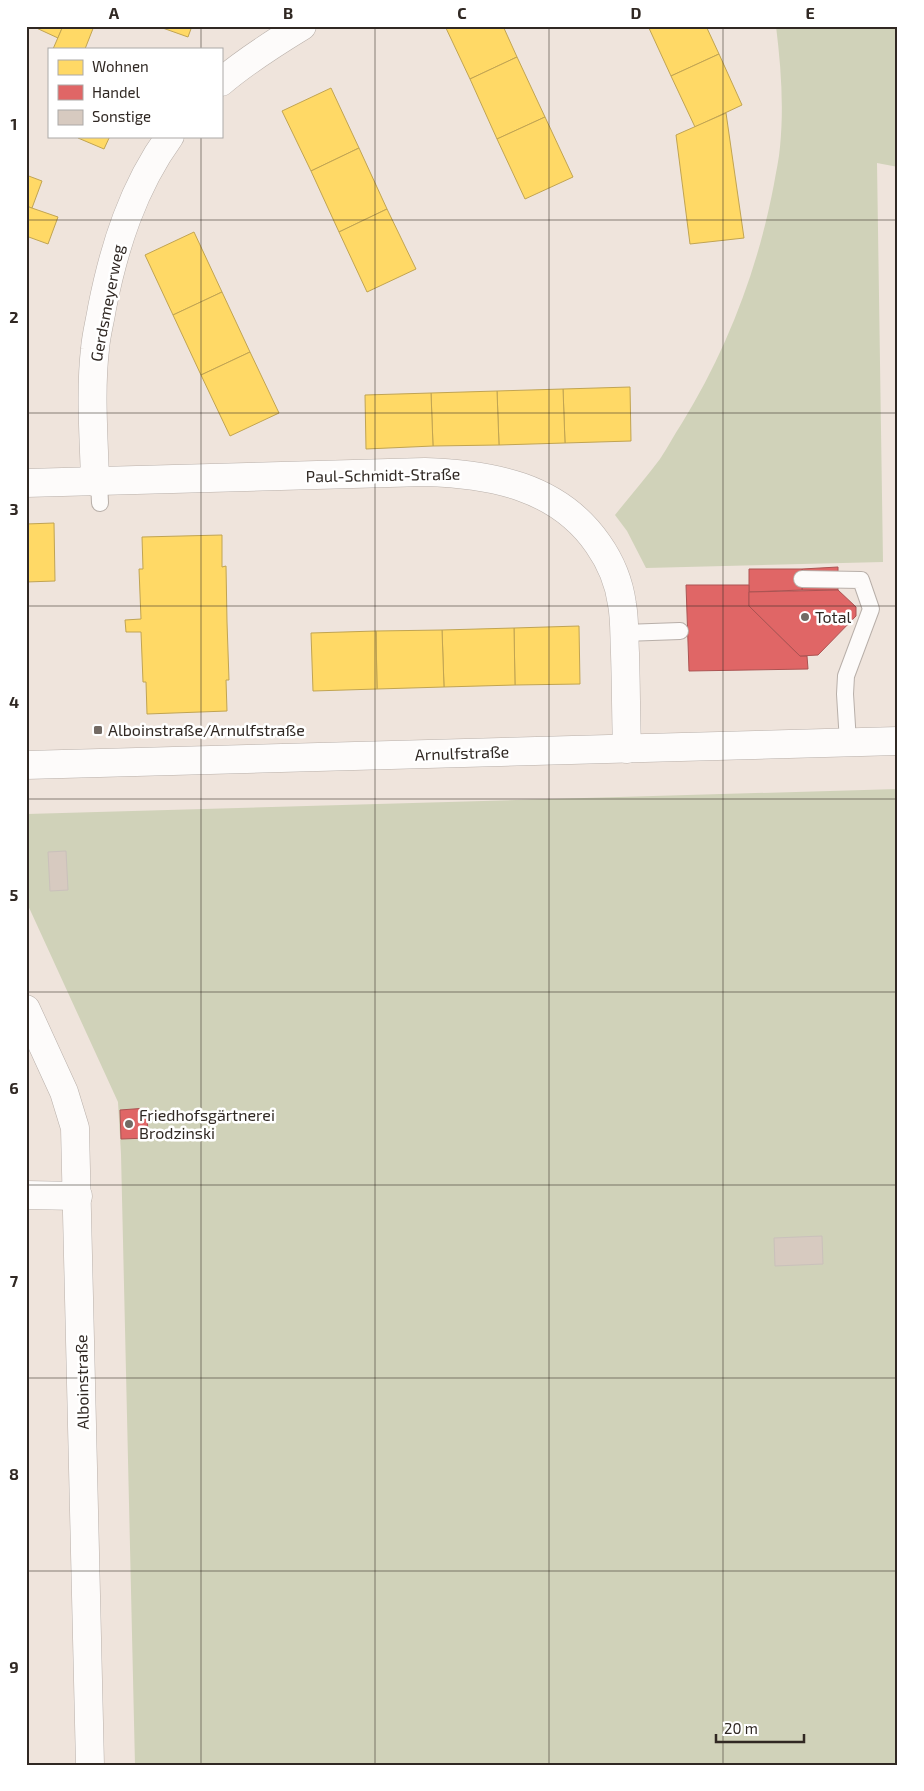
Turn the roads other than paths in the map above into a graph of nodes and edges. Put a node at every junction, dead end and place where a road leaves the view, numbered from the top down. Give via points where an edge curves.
1 (302, 26) edge
2 (222, 81) edge
3 (169, 138) edge
4 (26, 483) edge
5 (98, 489) junction
6 (802, 579) dead end
7 (680, 631) dead end
8 (624, 633) junction
9 (898, 741) edge
10 (848, 742) junction
11 (627, 749) junction
12 (26, 766) edge
13 (26, 1010) edge
14 (26, 1195) edge
15 (78, 1196) junction
16 (90, 1765) edge

1 - 2 street via 271,44
3 - 5 street, Gerdsmeyerweg via 139,188 110,271 95,348 93,395
4 - 5 street, Paul-Schmidt-Straße
5 - 8 street, Paul-Schmidt-Straße via 425,472 462,473 517,485 564,508 593,537 612,569 622,603
6 - 10 lane via 861,580 870,609 846,676
7 - 8 lane
8 - 11 street, Paul-Schmidt-Straße
9 - 10 street, Arnulfstraße
10 - 11 street, Arnulfstraße
11 - 12 street, Arnulfstraße
13 - 15 street, Alboinstraße via 64,1092 75,1128
14 - 15 street
15 - 16 street, Alboinstraße

